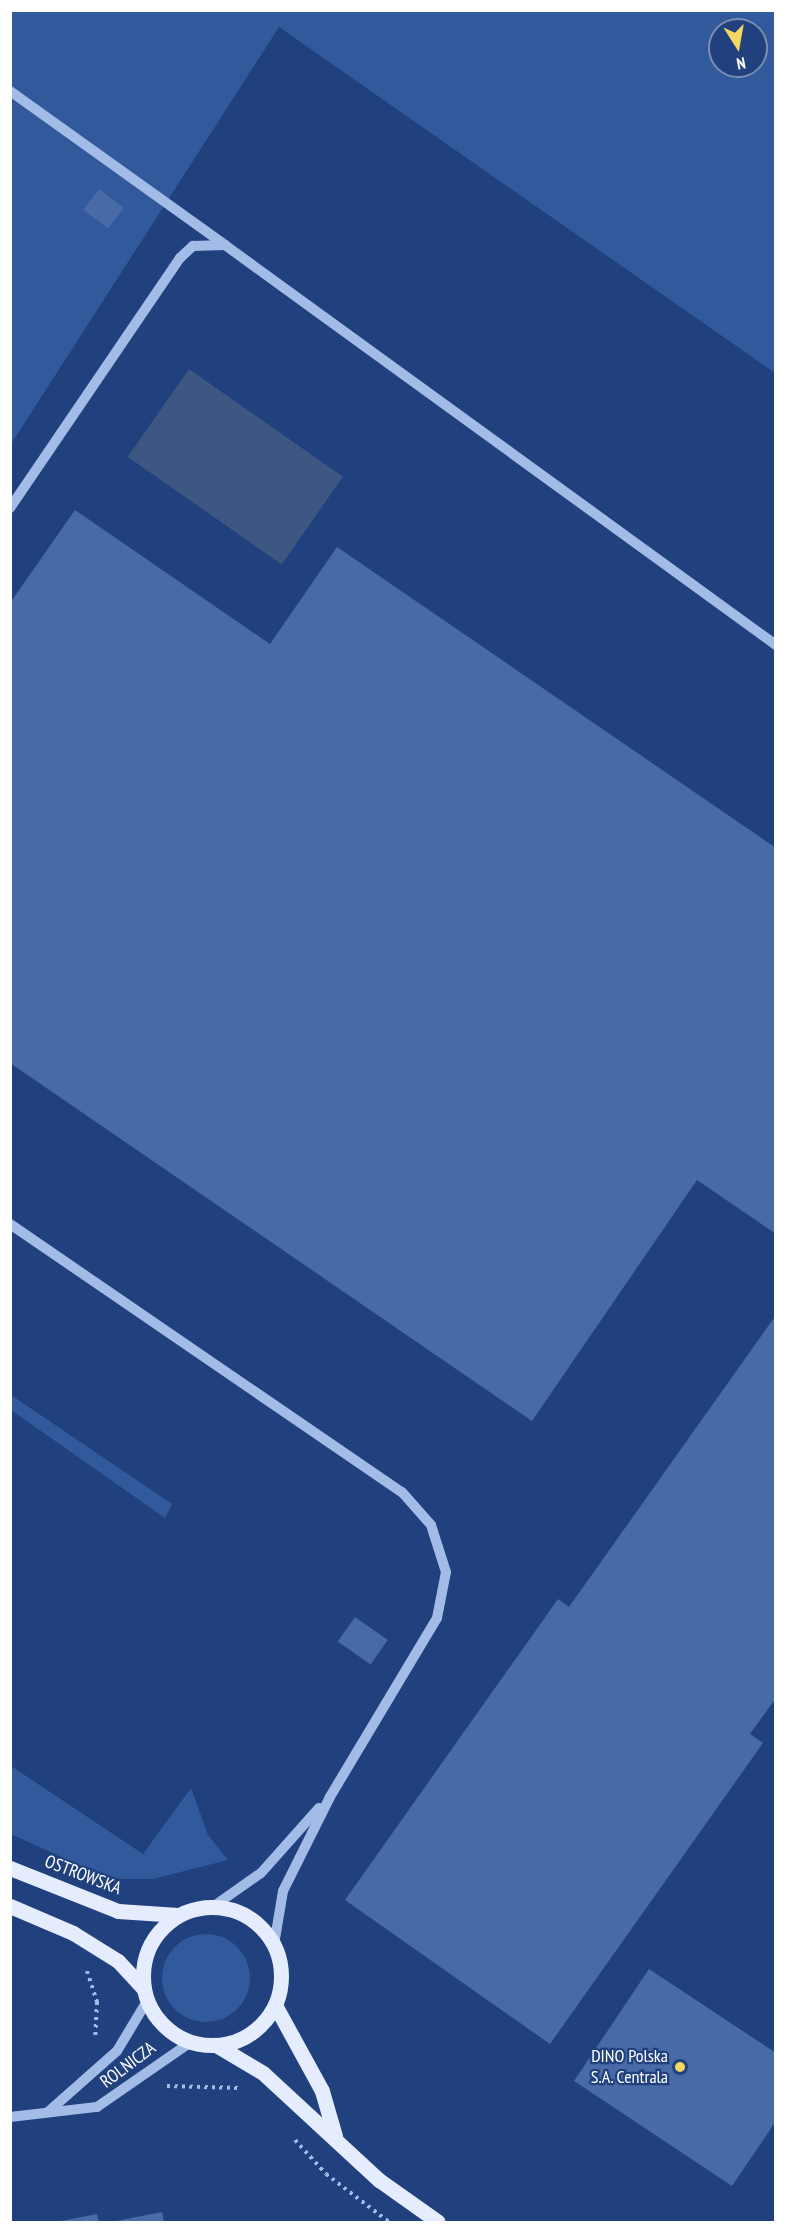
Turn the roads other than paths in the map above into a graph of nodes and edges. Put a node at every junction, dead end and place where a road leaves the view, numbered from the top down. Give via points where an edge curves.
1 (10, 91) edge
2 (225, 245) junction
3 (10, 508) edge
4 (776, 645) edge
5 (10, 1224) edge
6 (330, 1797) junction
7 (10, 1868) edge
8 (10, 1906) edge
9 (214, 1906) junction
10 (178, 1915) junction
11 (274, 1944) junction
12 (145, 1995) junction
13 (275, 2005) junction
14 (191, 2042) junction
15 (216, 2045) junction
16 (48, 2112) junction
17 (10, 2118) edge
18 (335, 2136) junction
19 (438, 2223) edge

1 - 2 street
2 - 3 street via 193,246 180,258
2 - 4 street
5 - 6 street via 402,1492 431,1525 446,1572 437,1618
6 - 9 street via 261,1872
6 - 11 street via 283,1891
7 - 10 main road, OSTROWSKA via 118,1911
8 - 12 main road via 73,1933 118,1961
9 - 10 main road
9 - 11 main road via 249,1917
10 - 12 main road via 152,1941 143,1964
11 - 13 main road via 281,1968
12 - 14 main road via 169,2030
12 - 16 street, ROLNICZA via 111,2056
13 - 15 main road via 251,2033
13 - 18 main road via 322,2091
14 - 15 main road
14 - 16 street, ROLNICZA via 97,2107
15 - 18 main road via 263,2073 290,2103
16 - 17 street, ROLNICZA
18 - 19 main road via 380,2180

